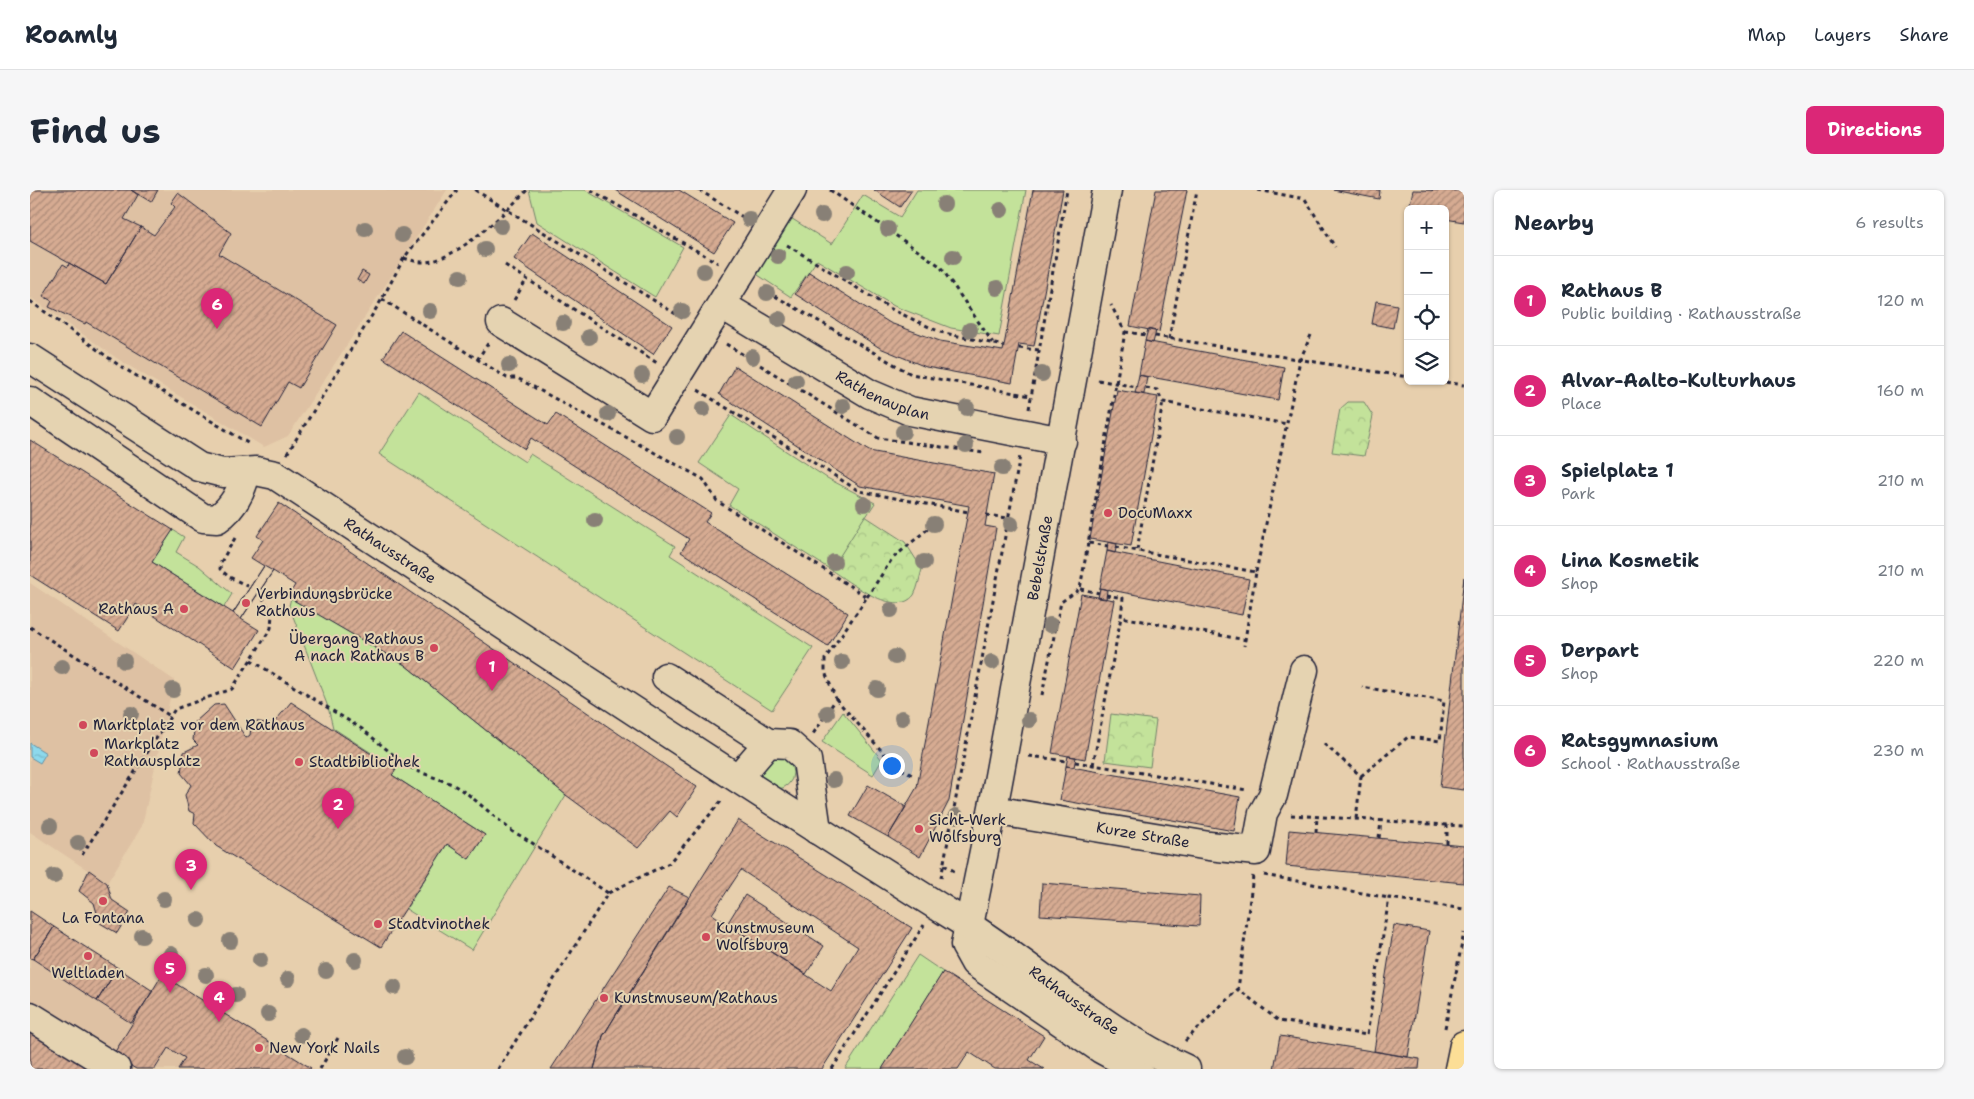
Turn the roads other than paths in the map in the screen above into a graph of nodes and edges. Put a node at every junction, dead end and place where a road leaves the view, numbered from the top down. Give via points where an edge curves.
1 (792, 190) edge
2 (1107, 190) edge
3 (722, 305) junction
4 (501, 322) dead end
5 (30, 358) edge
6 (30, 401) edge
7 (30, 415) edge
8 (1062, 441) junction
9 (251, 460) junction
10 (118, 475) dead end
11 (1304, 670) dead end
12 (666, 677) dead end
13 (768, 743) junction
14 (738, 778) junction
15 (993, 810) junction
16 (817, 830) junction
17 (968, 925) junction
18 (30, 1016) edge
19 (1454, 1037) edge
20 (1100, 1049) edge
21 (1176, 1064) edge
22 (116, 1069) edge
23 (1138, 1069) edge
24 (1459, 1069) edge

1 - 3 street
2 - 8 street, Bebelstraße
3 - 4 street via 652,416
3 - 8 street, Rathenauplan via 870,394 910,411
5 - 9 street, Rathausstraße via 199,467 223,473
6 - 9 street via 203,518 217,519 227,512 243,487
7 - 10 street
8 - 15 street, Bebelstraße
9 - 14 street, Rathausstraße via 256,471 275,475
11 - 15 street, Kurze Straße via 1255,862 1209,846
12 - 13 street
13 - 14 street
13 - 16 street via 789,744 808,760
14 - 16 street, Rathausstraße
15 - 17 street, Bebelstraße
16 - 17 street, Rathausstraße
17 - 20 street, Rathausstraße via 965,945 975,963
18 - 22 street
19 - 24 main road
20 - 21 street, Rathausstraße
20 - 23 street, Rathausstraße

